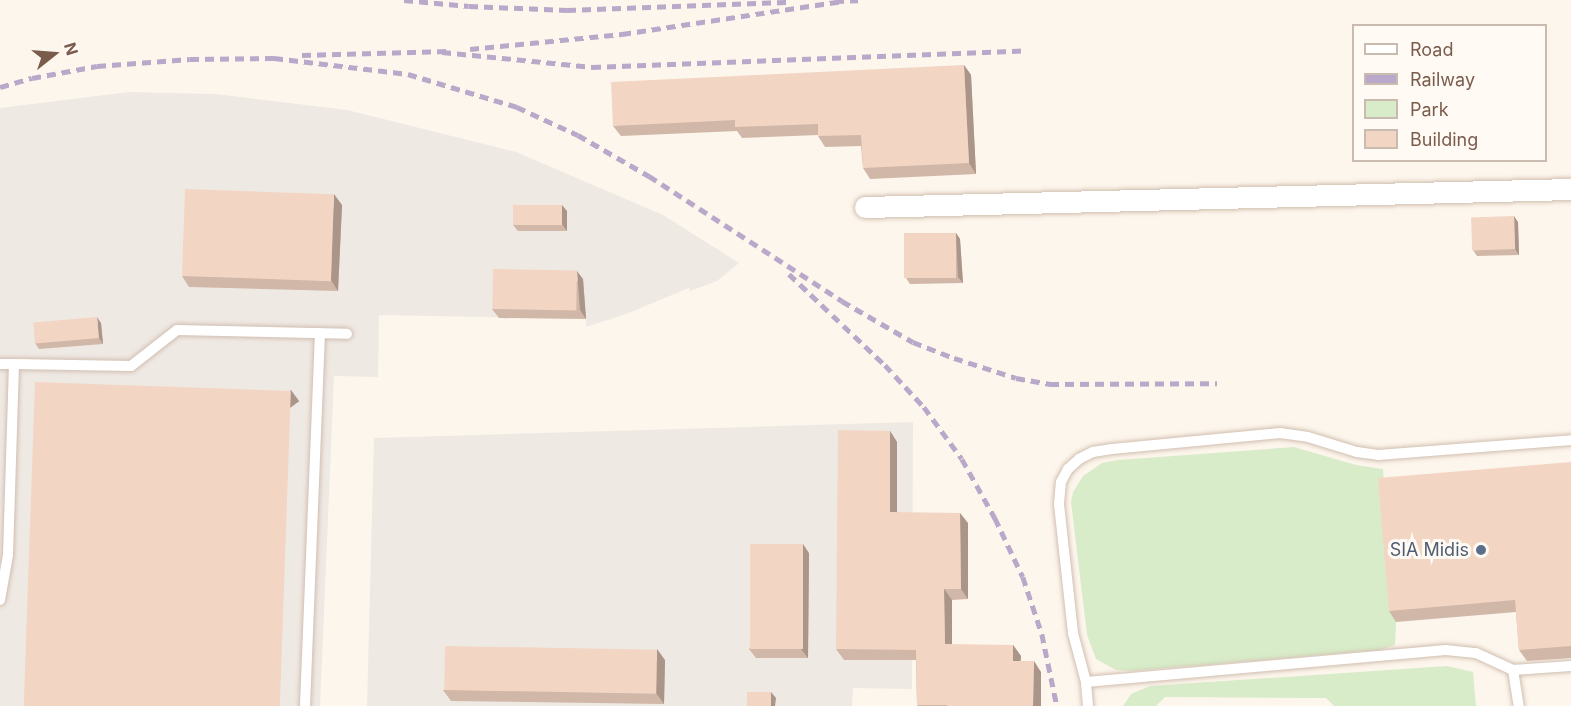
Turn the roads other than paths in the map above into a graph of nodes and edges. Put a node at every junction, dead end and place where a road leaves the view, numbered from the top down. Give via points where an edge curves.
1 (1571, 189) edge
2 (865, 207) dead end
3 (320, 333) junction
4 (347, 334) dead end
5 (0, 364) edge
6 (14, 364) junction
7 (1571, 440) edge
8 (0, 600) edge
9 (1571, 666) edge
10 (1513, 670) junction
11 (1086, 682) junction
12 (305, 706) edge
13 (1088, 706) edge
14 (1519, 706) edge

1 - 2 street
3 - 4 lane
3 - 6 lane via 177,330 131,366
3 - 12 lane
5 - 6 lane
6 - 8 lane via 8,555
7 - 11 lane via 1378,455 1280,433 1112,449 1086,455 1068,469 1061,482 1059,504 1073,633
9 - 10 lane
10 - 11 lane via 1476,653 1446,650
10 - 14 lane
11 - 13 lane

